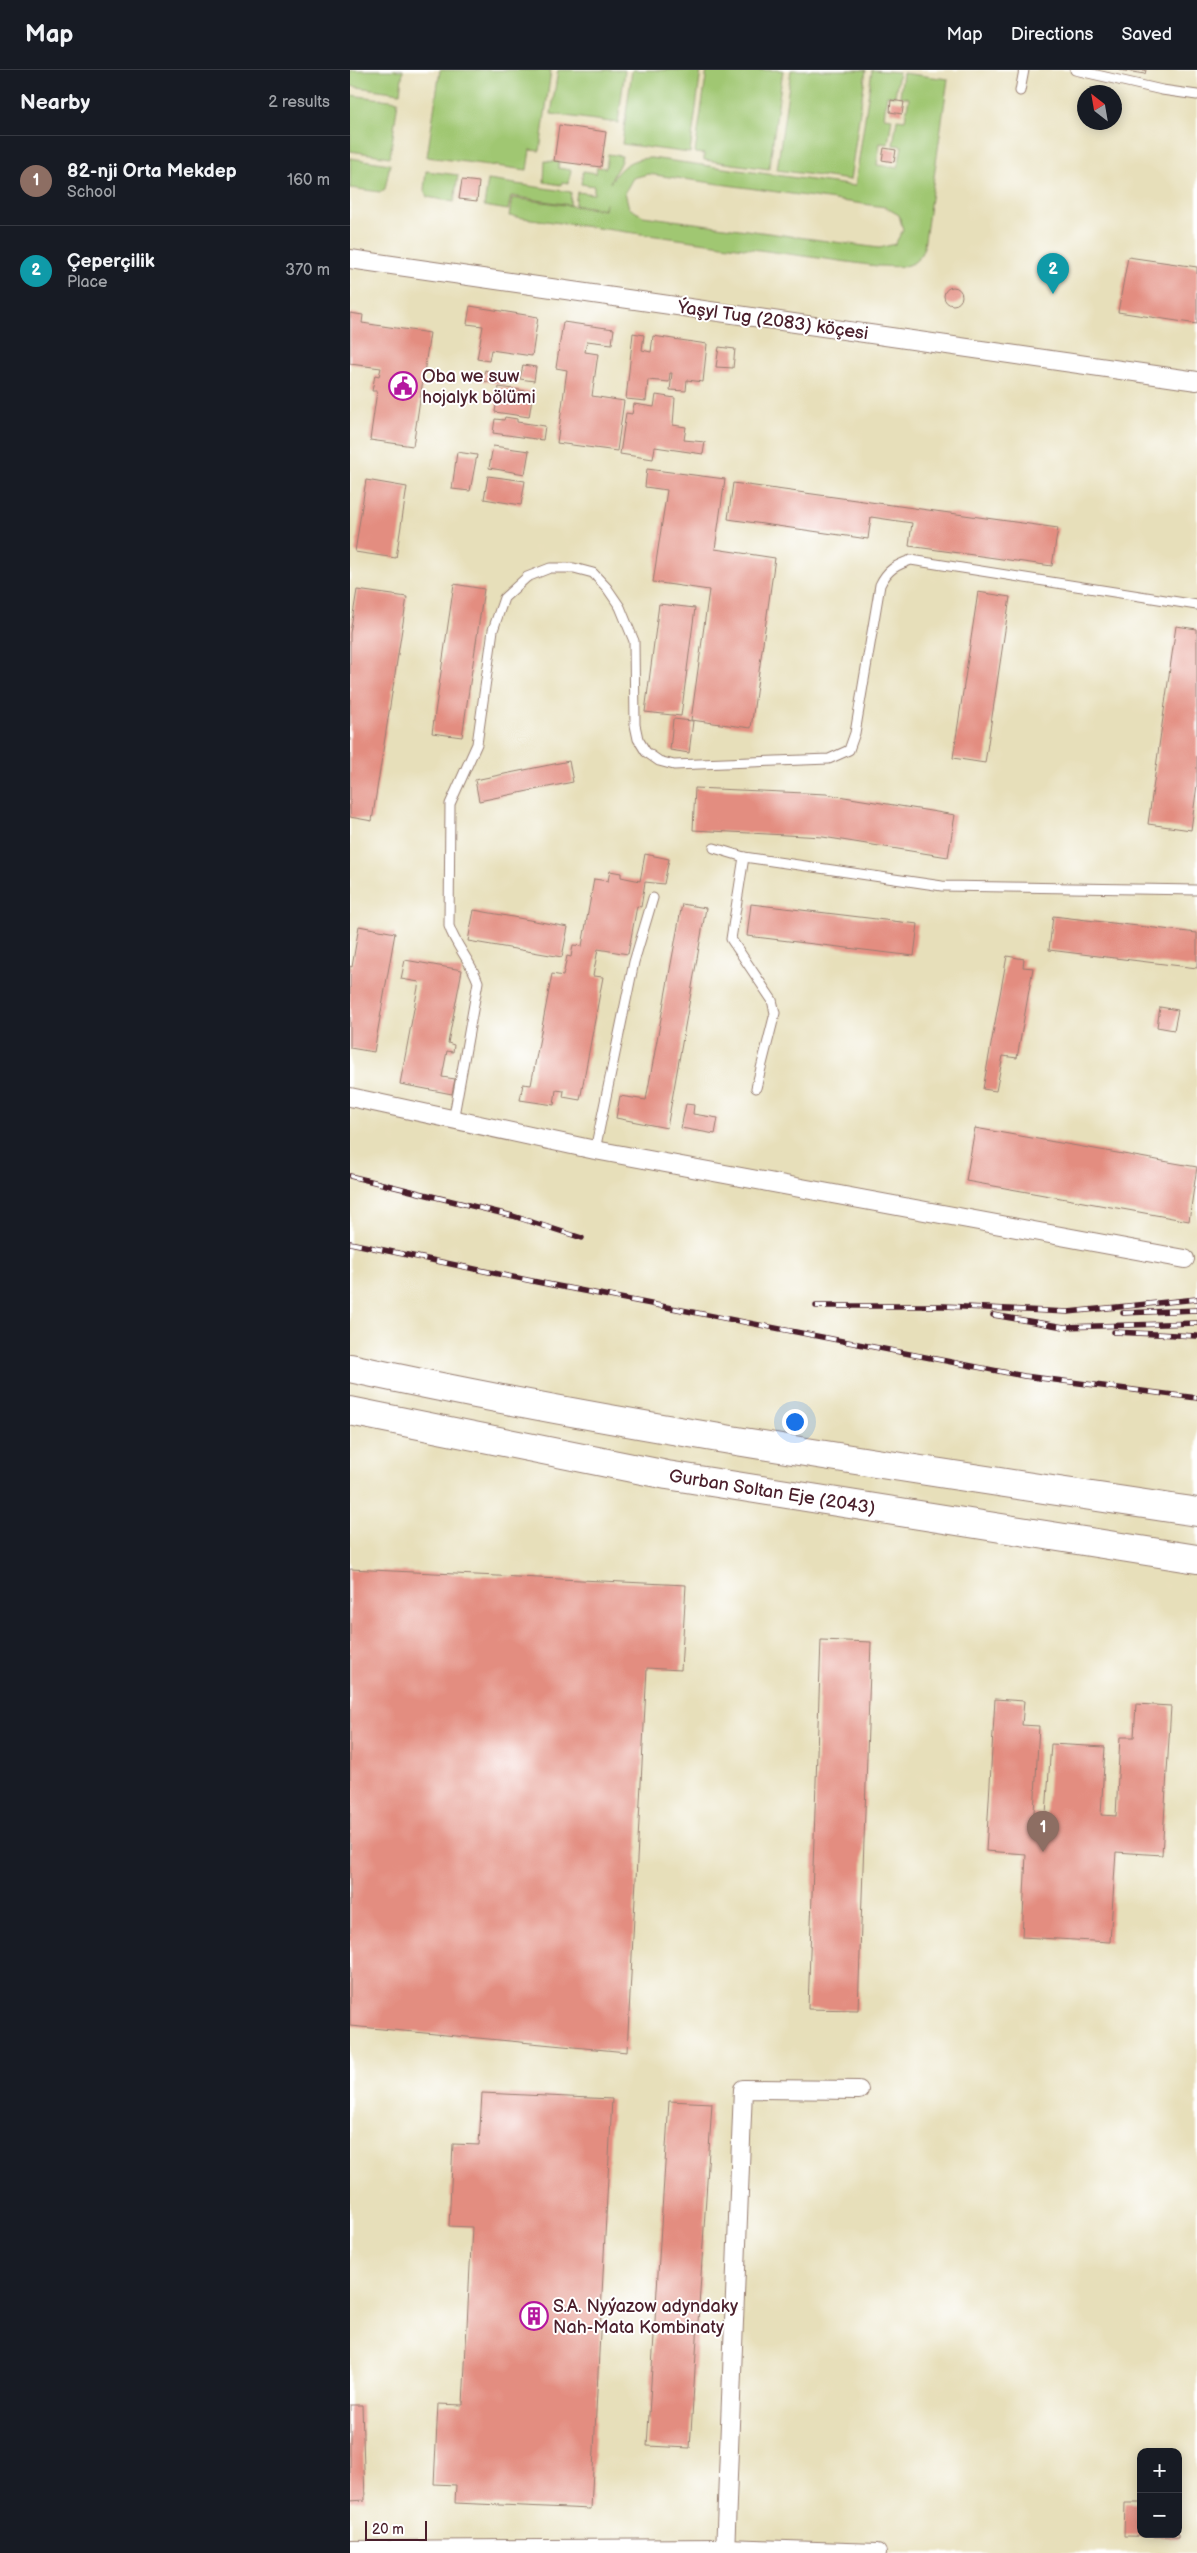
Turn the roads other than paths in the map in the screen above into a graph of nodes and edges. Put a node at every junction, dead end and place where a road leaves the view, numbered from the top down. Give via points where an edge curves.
1 (1024, 70) edge
2 (1075, 70) edge
3 (1020, 91) dead end
4 (1197, 95) edge
5 (350, 259) edge
6 (1197, 381) edge
7 (1197, 605) edge
8 (714, 848) dead end
9 (744, 857) junction
10 (1197, 890) edge
11 (653, 898) dead end
12 (756, 1088) dead end
13 (350, 1097) edge
14 (453, 1121) junction
15 (595, 1150) junction
16 (1185, 1259) dead end
17 (350, 1368) edge
18 (350, 1411) edge
19 (1197, 1512) edge
20 (1197, 1559) edge
21 (859, 2090) dead end
22 (350, 2550) edge
23 (725, 2551) edge
24 (433, 2552) edge
25 (877, 2553) edge

1 - 3 lane
2 - 4 lane
5 - 6 street, Ýaşyl Tug (2083) köçesi
7 - 14 lane via 911,560 896,564 880,585 855,733 849,750 829,759 674,765 658,761 646,752 638,739 634,641 620,607 607,588 593,573 574,568 550,568 527,577 504,598 493,630 477,744 450,804 449,926 454,943 473,965 478,982
8 - 9 lane
9 - 10 lane via 942,886
9 - 12 lane via 731,938 772,1000 775,1013
11 - 15 lane via 634,962
13 - 14 street
14 - 15 street
15 - 16 street
17 - 19 highway via 484,1397 721,1440
18 - 20 highway, Gurban Soltan Eje (2043) via 667,1475
21 - 23 street via 744,2089
22 - 24 street
23 - 24 street
23 - 25 street

